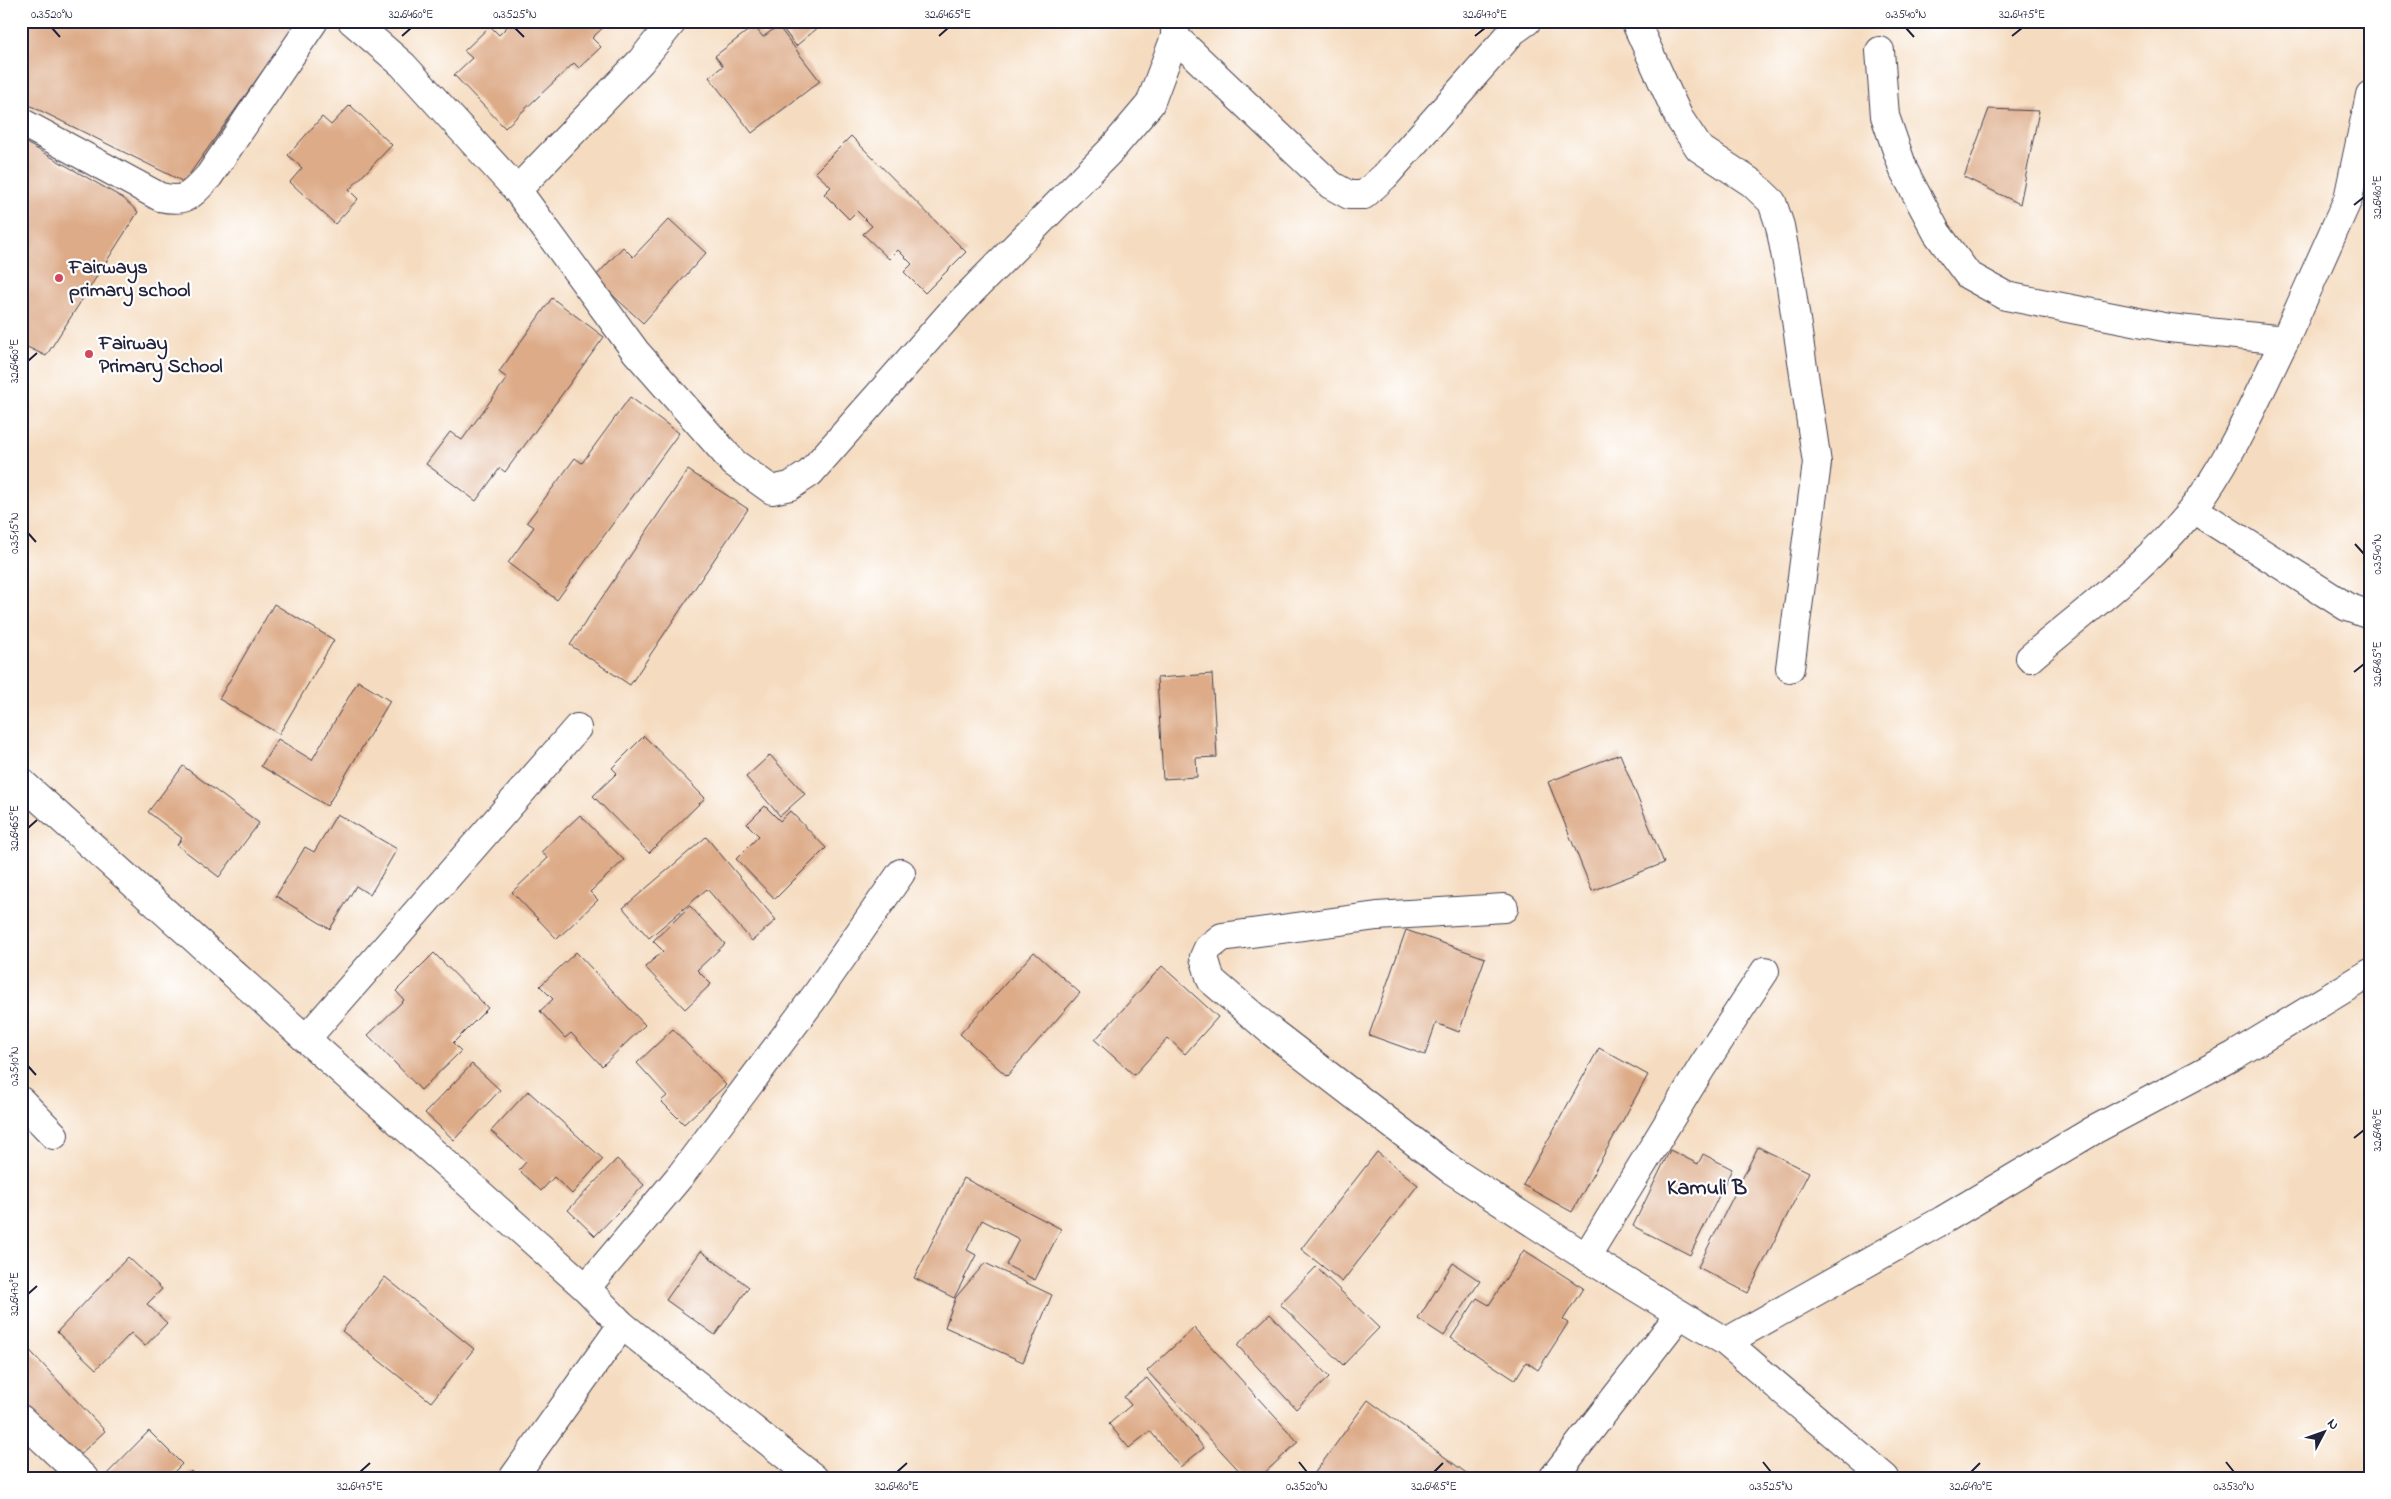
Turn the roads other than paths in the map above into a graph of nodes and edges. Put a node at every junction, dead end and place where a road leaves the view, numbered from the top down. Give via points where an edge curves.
1 (314, 21) edge
2 (352, 21) edge
3 (673, 21) edge
4 (1527, 21) edge
5 (1635, 21) edge
6 (1175, 29) edge
7 (1880, 51) dead end
8 (2370, 95) edge
9 (21, 122) edge
10 (517, 190) junction
11 (2285, 340) junction
12 (2193, 509) junction
13 (2370, 615) edge
14 (2030, 658) dead end
15 (1790, 668) dead end
16 (577, 728) dead end
17 (21, 782) edge
18 (901, 874) dead end
19 (1504, 908) dead end
20 (1766, 971) dead end
21 (2370, 973) edge
22 (306, 1039) junction
23 (21, 1101) edge
24 (54, 1135) dead end
25 (1586, 1257) junction
26 (586, 1288) junction
27 (1680, 1314) junction
28 (622, 1325) junction
29 (1726, 1342) junction
30 (21, 1419) edge
31 (84, 1478) edge
32 (513, 1478) edge
33 (814, 1478) edge
34 (1553, 1478) edge
35 (1885, 1478) edge

1 - 9 street via 209,176 192,194 176,200 160,196
2 - 10 street via 402,65
3 - 10 street via 641,61
4 - 6 street via 1513,31 1398,162 1364,195 1349,195 1331,185
5 - 15 street via 1680,118 1699,148 1752,183 1772,202 1780,226 1817,463
6 - 10 street via 1150,104 1111,150 957,306 810,473 790,486 772,490 734,463 636,352
7 - 11 street via 1885,116 1904,171 1937,233 1968,275 2006,296 2169,328
8 - 11 street via 2348,199
11 - 12 street via 2232,447
12 - 13 street via 2347,607
12 - 14 street via 2146,559
16 - 22 street
17 - 22 street
18 - 26 street via 816,995 681,1175
19 - 25 street via 1377,916 1222,937 1208,948 1205,966 1211,980 1272,1032 1450,1170
20 - 25 street via 1702,1067
21 - 29 street via 2235,1055 2094,1130 1943,1220
22 - 26 street
23 - 24 street
25 - 27 street
26 - 28 street
27 - 29 street
27 - 34 street
28 - 32 street
28 - 33 street
29 - 35 street
30 - 31 street

